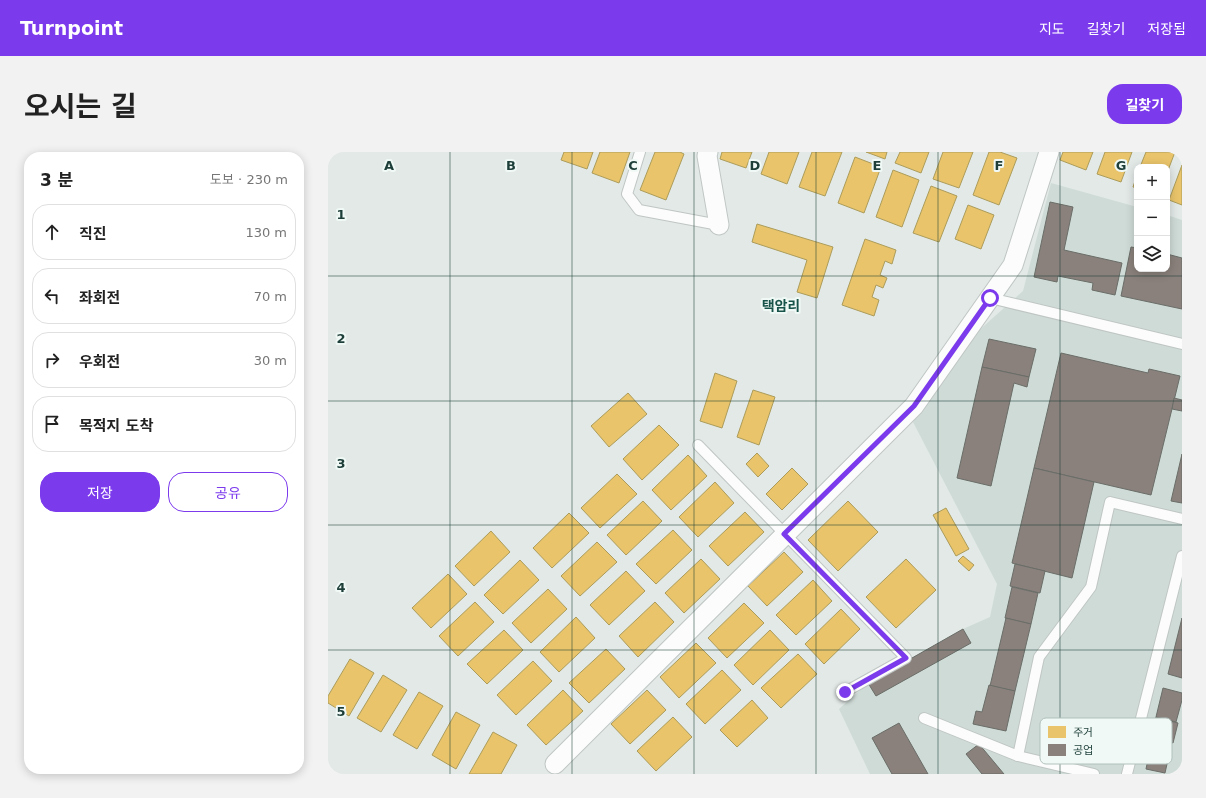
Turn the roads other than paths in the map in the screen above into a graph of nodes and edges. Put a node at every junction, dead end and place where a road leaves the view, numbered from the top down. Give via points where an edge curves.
1 (640, 152) edge
2 (708, 152) edge
3 (1049, 152) edge
4 (719, 225) joint
5 (990, 298) junction
6 (1182, 344) edge
7 (698, 445) dead end
8 (1182, 518) edge
9 (784, 534) junction
10 (1182, 556) edge
11 (845, 692) dead end
12 (924, 718) dead end
13 (1141, 718) edge
14 (1018, 756) junction
15 (1040, 761) edge
16 (555, 764) dead end
17 (1052, 764) edge
18 (1130, 764) edge
19 (1094, 774) edge
20 (1127, 774) edge

1 - 4 lane via 627,194 639,210
2 - 4 street
3 - 5 street via 1012,265
5 - 6 lane
5 - 9 street via 914,406
7 - 9 lane
8 - 14 lane via 1110,502 1091,587 1039,657
9 - 11 lane via 906,658
9 - 16 street
10 - 13 lane
12 - 14 lane
14 - 15 lane
17 - 19 lane
18 - 20 lane

